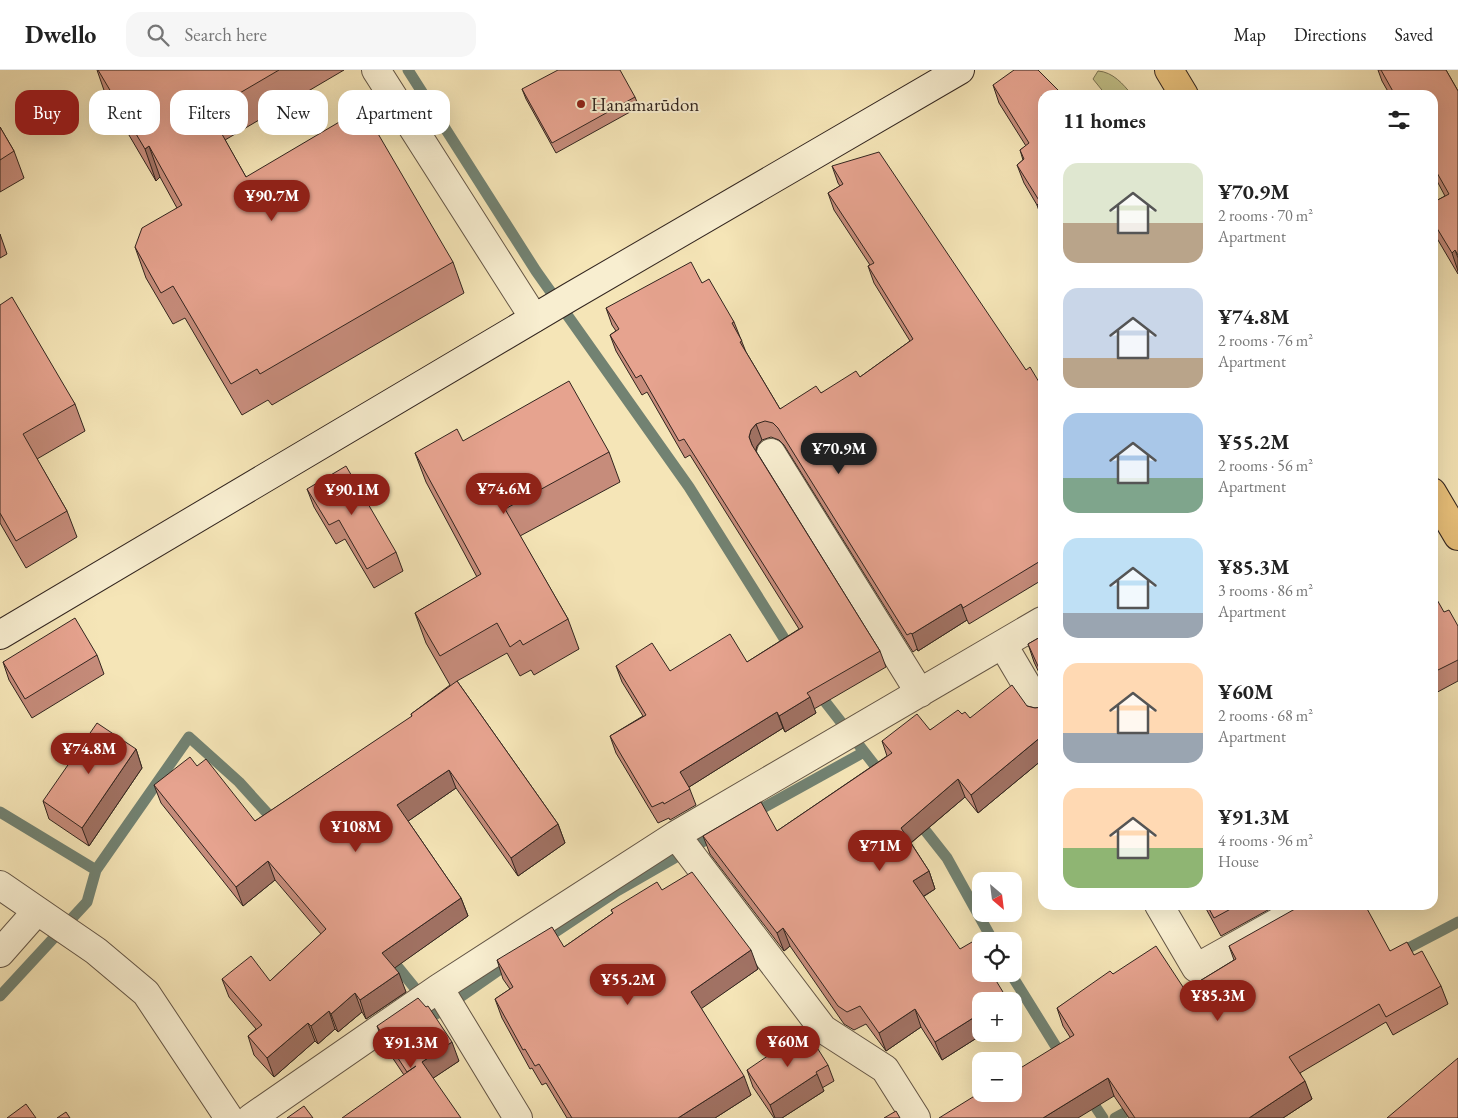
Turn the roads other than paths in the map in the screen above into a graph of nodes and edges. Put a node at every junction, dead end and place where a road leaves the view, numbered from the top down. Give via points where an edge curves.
1 (376, 70) edge
2 (960, 70) edge
3 (1169, 70) edge
4 (1181, 90) edge
5 (551, 309) junction
6 (771, 453) dead end
7 (1438, 502) edge
8 (1458, 536) edge
9 (1038, 623) edge
10 (0, 635) edge
11 (1002, 644) junction
12 (920, 694) junction
13 (1038, 704) edge
14 (685, 847) junction
15 (0, 885) edge
16 (1162, 910) edge
17 (1300, 910) edge
18 (55, 923) junction
19 (0, 953) edge
20 (438, 1000) junction
21 (229, 1118) edge
22 (251, 1118) edge
23 (518, 1118) edge
24 (916, 1118) edge

1 - 5 street
2 - 5 street
3 - 4 main road
5 - 10 street
6 - 12 street
7 - 8 main road
9 - 11 street
11 - 12 street
11 - 13 street
12 - 14 street via 849,736
14 - 20 street
14 - 24 street via 823,1029 885,1070
15 - 18 street
16 - 17 street via 1196,968
18 - 19 street
18 - 21 street via 96,951 146,993
20 - 22 street
20 - 23 street

